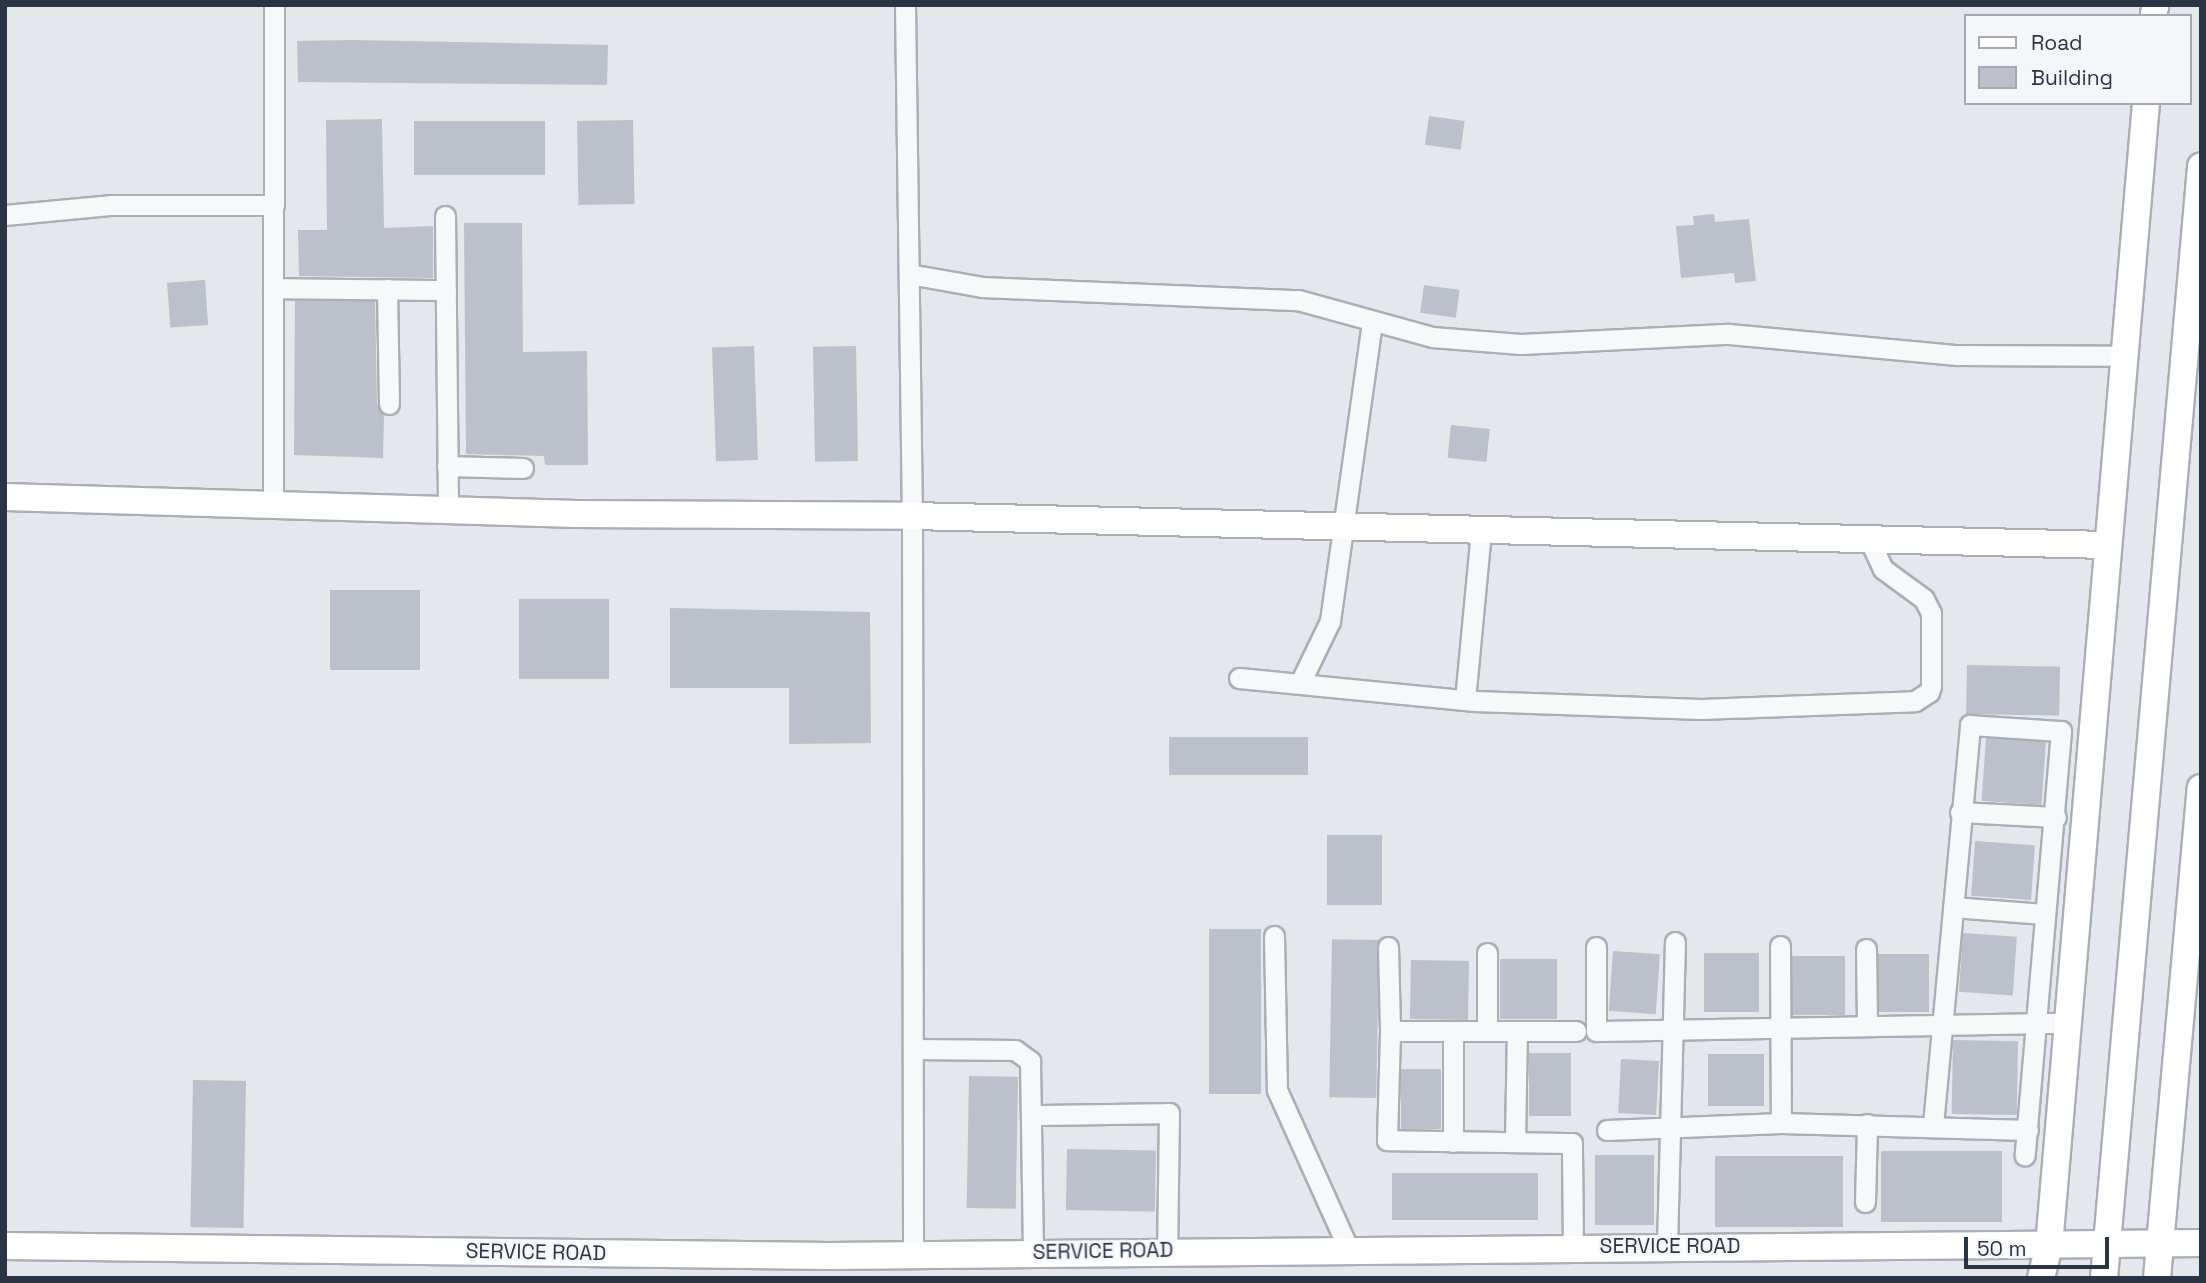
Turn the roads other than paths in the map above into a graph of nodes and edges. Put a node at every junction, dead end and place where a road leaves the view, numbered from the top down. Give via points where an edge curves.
1 (274, 5) edge
2 (905, 5) edge
3 (2146, 105) edge
4 (2201, 166) edge
5 (274, 205) junction
6 (5, 215) edge
7 (445, 216) dead end
8 (909, 274) junction
9 (273, 288) junction
10 (387, 289) junction
11 (446, 290) junction
12 (1372, 323) junction
13 (2122, 356) junction
14 (389, 404) dead end
15 (447, 466) junction
16 (523, 468) dead end
17 (5, 497) edge
18 (273, 504) junction
19 (448, 509) junction
20 (912, 516) junction
21 (1341, 529) junction
22 (1481, 531) junction
23 (1870, 541) junction
24 (2107, 545) junction
25 (1239, 678) dead end
26 (1300, 683) junction
27 (1465, 700) junction
28 (2201, 788) edge
29 (1960, 812) junction
30 (2056, 817) junction
31 (1953, 907) junction
32 (2044, 914) junction
33 (1274, 936) dead end
34 (1675, 942) dead end
35 (1780, 946) dead end
36 (1388, 947) dead end
37 (1596, 947) dead end
38 (1866, 949) dead end
39 (1487, 953) dead end
40 (2036, 1000) junction
41 (2068, 1011) junction
42 (1940, 1024) junction
43 (2035, 1024) junction
44 (1867, 1025) junction
45 (1780, 1027) junction
46 (1676, 1030) junction
47 (1390, 1031) junction
48 (1453, 1031) junction
49 (1488, 1031) junction
50 (1517, 1031) junction
51 (1576, 1031) dead end
52 (913, 1049) junction
53 (1033, 1115) junction
54 (1781, 1123) junction
55 (1867, 1124) junction
56 (1934, 1125) junction
57 (1672, 1128) junction
58 (1607, 1130) dead end
59 (2028, 1130) junction
60 (1515, 1141) junction
61 (1453, 1142) junction
62 (2025, 1155) dead end
63 (1865, 1202) dead end
64 (2201, 1242) edge
65 (2158, 1243) junction
66 (2105, 1245) junction
67 (5, 1246) edge
68 (1573, 1246) junction
69 (1667, 1246) junction
70 (2049, 1246) junction
71 (1348, 1248) junction
72 (1167, 1250) junction
73 (1032, 1252) junction
74 (913, 1254) junction
75 (2041, 1278) edge
76 (2104, 1278) edge
77 (2157, 1278) edge

1 - 5 street
2 - 8 street
3 - 13 street
4 - 66 street
5 - 6 street via 110,205
5 - 9 street
7 - 11 street
8 - 12 street via 982,287 1298,300
8 - 20 street
9 - 10 street
9 - 18 street
10 - 11 street
10 - 14 street
11 - 15 street
12 - 13 street via 1432,337 1521,344 1729,334 1957,355
12 - 21 street
13 - 24 street
15 - 16 street
15 - 19 street
17 - 18 street
18 - 19 street
19 - 20 street
20 - 21 street
20 - 52 street
21 - 22 street
21 - 26 street via 1330,621
22 - 23 street
22 - 27 street
23 - 24 street
23 - 27 street via 1883,569 1924,599 1931,614 1931,686 1915,701 1701,709
24 - 41 street
25 - 26 street
26 - 27 street
28 - 65 street
29 - 30 street
29 - 30 street via 1970,725 2061,731
29 - 31 street
30 - 32 street
31 - 32 street
31 - 42 street
32 - 40 street
33 - 71 street via 1277,1090
34 - 46 street
35 - 45 street
36 - 47 street
37 - 46 street via 1596,1031
38 - 44 street
39 - 49 street
40 - 41 street
40 - 43 street
41 - 43 street
41 - 70 street
42 - 43 street
42 - 44 street
42 - 56 street
43 - 59 street
44 - 45 street
45 - 46 street
45 - 54 street
46 - 57 street
47 - 48 street
47 - 61 street via 1387,1140
48 - 49 street
48 - 61 street
49 - 50 street
50 - 51 street
50 - 60 street
52 - 53 street via 1015,1050 1023,1054 1034,1070
52 - 74 street
53 - 72 street via 1169,1113
53 - 73 street
54 - 55 street
54 - 57 street
55 - 56 street
55 - 63 street
56 - 59 street
57 - 58 street
57 - 69 street
59 - 62 street
60 - 61 street
60 - 68 street via 1572,1143
64 - 65 street, SERVICE ROAD
65 - 66 street, SERVICE ROAD
65 - 77 street
66 - 70 street, SERVICE ROAD
66 - 76 street
67 - 74 street, SERVICE ROAD
68 - 69 street, SERVICE ROAD
68 - 71 street, SERVICE ROAD
69 - 70 street, SERVICE ROAD
70 - 75 street
71 - 72 street, SERVICE ROAD
72 - 73 street, SERVICE ROAD
73 - 74 street, SERVICE ROAD

